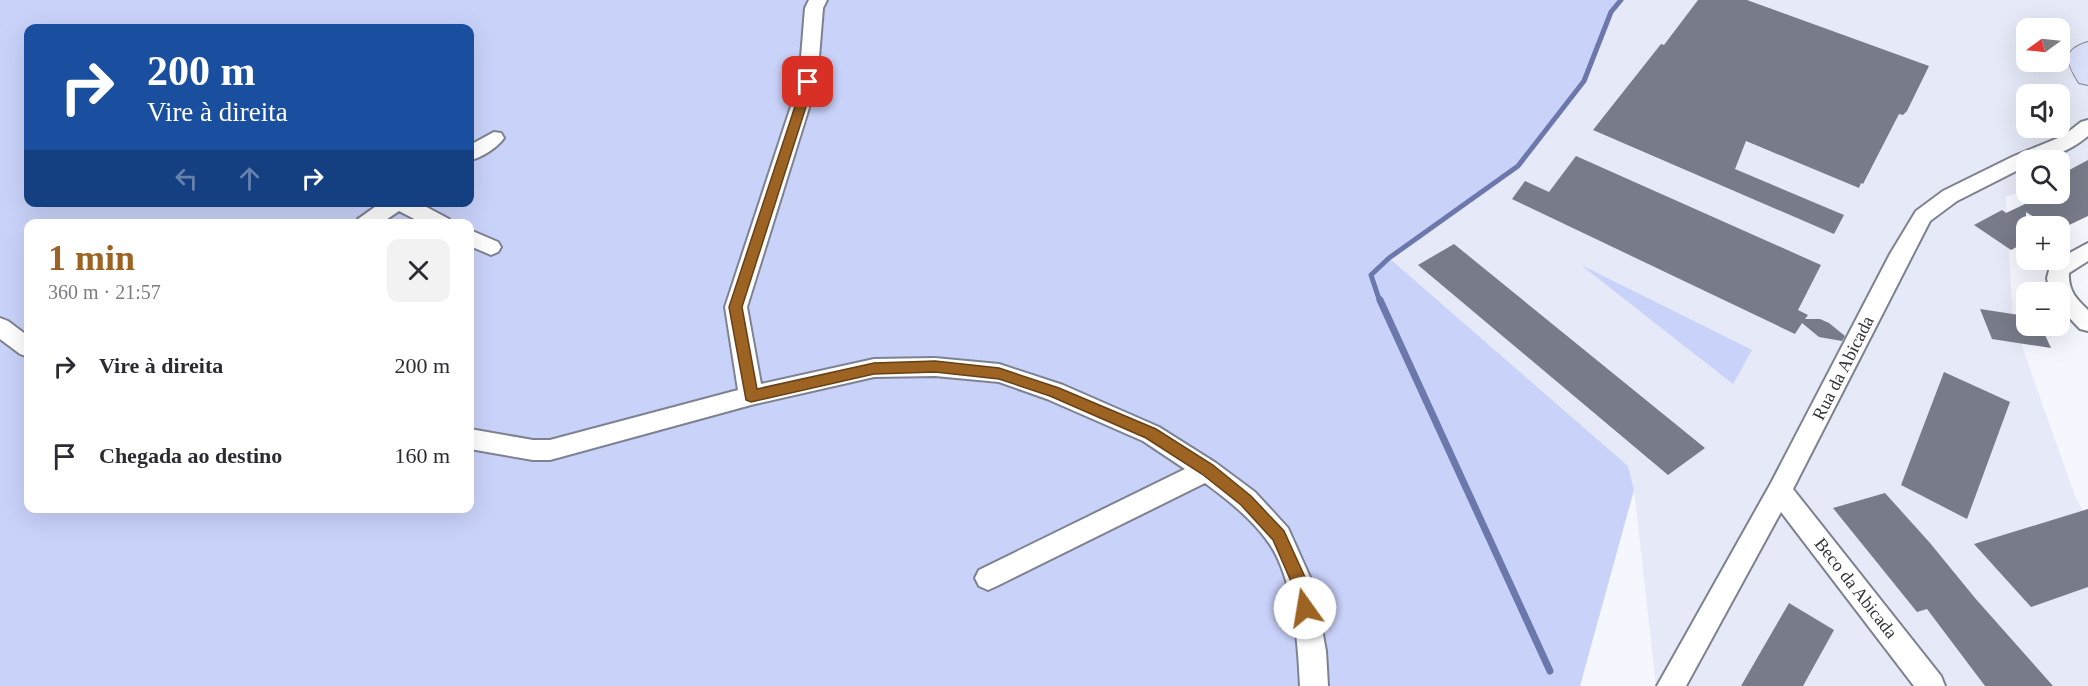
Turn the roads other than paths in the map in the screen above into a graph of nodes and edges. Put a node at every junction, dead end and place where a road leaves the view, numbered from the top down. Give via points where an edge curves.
1 (818, 0) edge
2 (2088, 50) edge
3 (2088, 77) edge
4 (2088, 126) edge
5 (2079, 137) edge
6 (494, 138) dead end
7 (474, 151) edge
8 (390, 207) edge
9 (408, 207) edge
10 (372, 219) edge
11 (432, 219) edge
12 (474, 239) edge
13 (491, 247) dead end
14 (2088, 251) edge
15 (2088, 323) edge
16 (0, 327) edge
17 (24, 345) edge
18 (751, 396) junction
19 (474, 440) edge
20 (1208, 470) junction
21 (1780, 491) junction
22 (988, 578) dead end
23 (1314, 686) edge
24 (1671, 686) edge
25 (1931, 686) edge

1 - 18 street via 814,8 808,82 736,307
2 - 3 main road via 2081,56 2080,65
4 - 5 street, Rua da Abicada
5 - 21 street, Rua da Abicada via 2021,160 1950,196 1923,216
6 - 7 street
8 - 10 street
9 - 11 street
12 - 13 street
14 - 15 street via 2059,269 2056,282 2062,299
16 - 17 street
18 - 19 street via 550,450
18 - 20 street via 874,368 935,367 999,374 1054,392 1151,434
20 - 22 street
20 - 23 street via 1246,500 1279,536 1301,586
21 - 24 street, Rua da Abicada
21 - 25 street, Beco da Abicada

